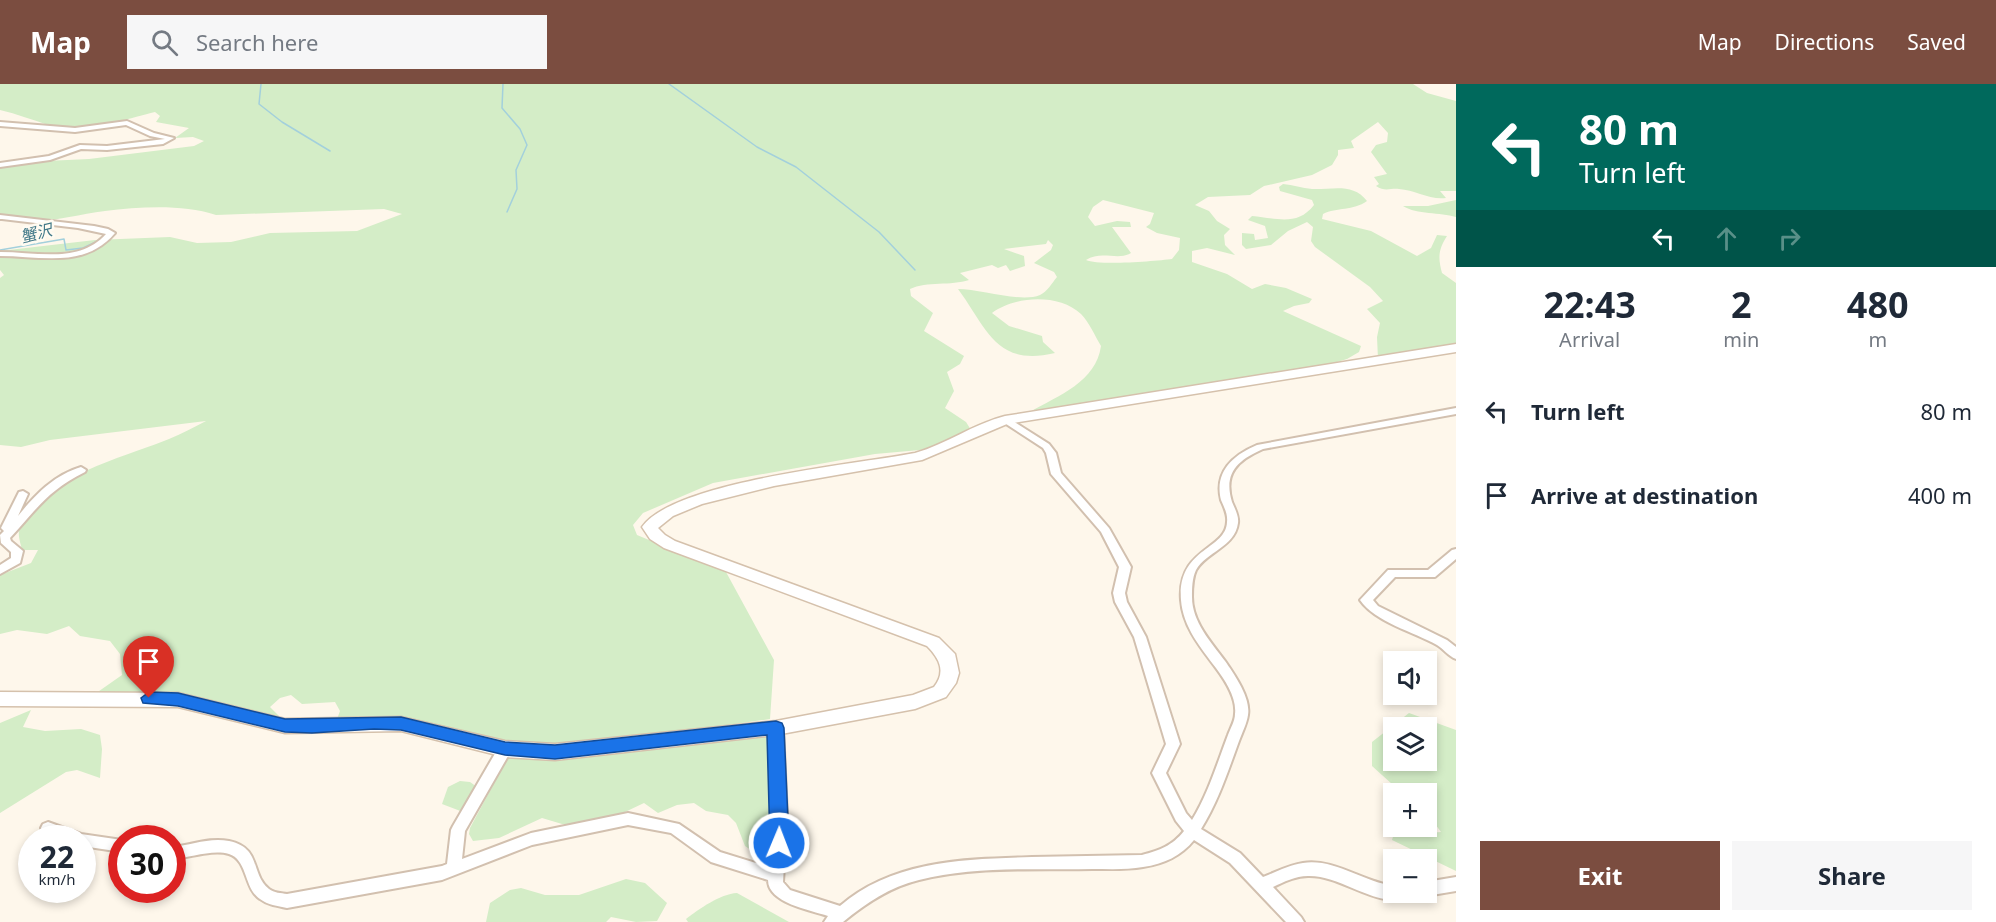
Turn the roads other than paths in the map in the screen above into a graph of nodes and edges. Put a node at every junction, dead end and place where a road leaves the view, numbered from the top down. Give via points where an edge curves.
1 (0, 124) edge
2 (0, 165) edge
3 (2, 217) dead end
4 (0, 254) edge
5 (1456, 348) edge
6 (1456, 411) edge
7 (1005, 420) junction
8 (81, 470) dead end
9 (23, 494) dead end
10 (4, 537) junction
11 (1456, 553) edge
12 (0, 570) edge
13 (1456, 654) edge
14 (0, 699) edge
15 (776, 728) junction
16 (505, 748) junction
17 (1192, 831) junction
18 (186, 851) edge
19 (454, 868) junction
20 (774, 875) junction
21 (1456, 884) edge
22 (1260, 885) junction
23 (1437, 887) edge
24 (1383, 894) edge
25 (837, 918) edge
26 (1296, 922) edge

1 - 2 street via 75,130 121,122 171,138 107,148 80,147 50,158
3 - 4 street via 101,227 111,233 93,251 85,253
5 - 7 street
6 - 17 street via 1260,447 1228,468 1223,487 1233,527 1195,562 1187,580 1187,594 1194,630 1235,688 1242,702 1242,714
7 - 15 street via 933,453 737,488 696,501 650,527 651,533 666,543 922,637 946,654 950,673 947,683 929,698
7 - 17 street via 1046,446 1056,474 1105,530 1125,567 1119,592 1121,602 1140,636 1173,744 1159,774
8 - 10 street via 41,494
9 - 10 street
10 - 12 street via 18,555
11 - 13 street via 1431,574 1392,573 1366,600 1374,609 1443,643
14 - 16 street via 178,700 285,726 401,724
15 - 16 street via 555,752
15 - 20 street via 780,816
16 - 19 street via 458,830
17 - 22 street via 1234,858
17 - 25 street via 1168,854 1142,861 962,865 914,873 880,887
18 - 19 street via 237,849 248,860 254,884 280,901 434,875
19 - 20 street via 531,839 635,819 674,828 716,857
20 - 25 street via 778,889 785,895
21 - 23 street
22 - 24 street via 1307,869
22 - 26 street

